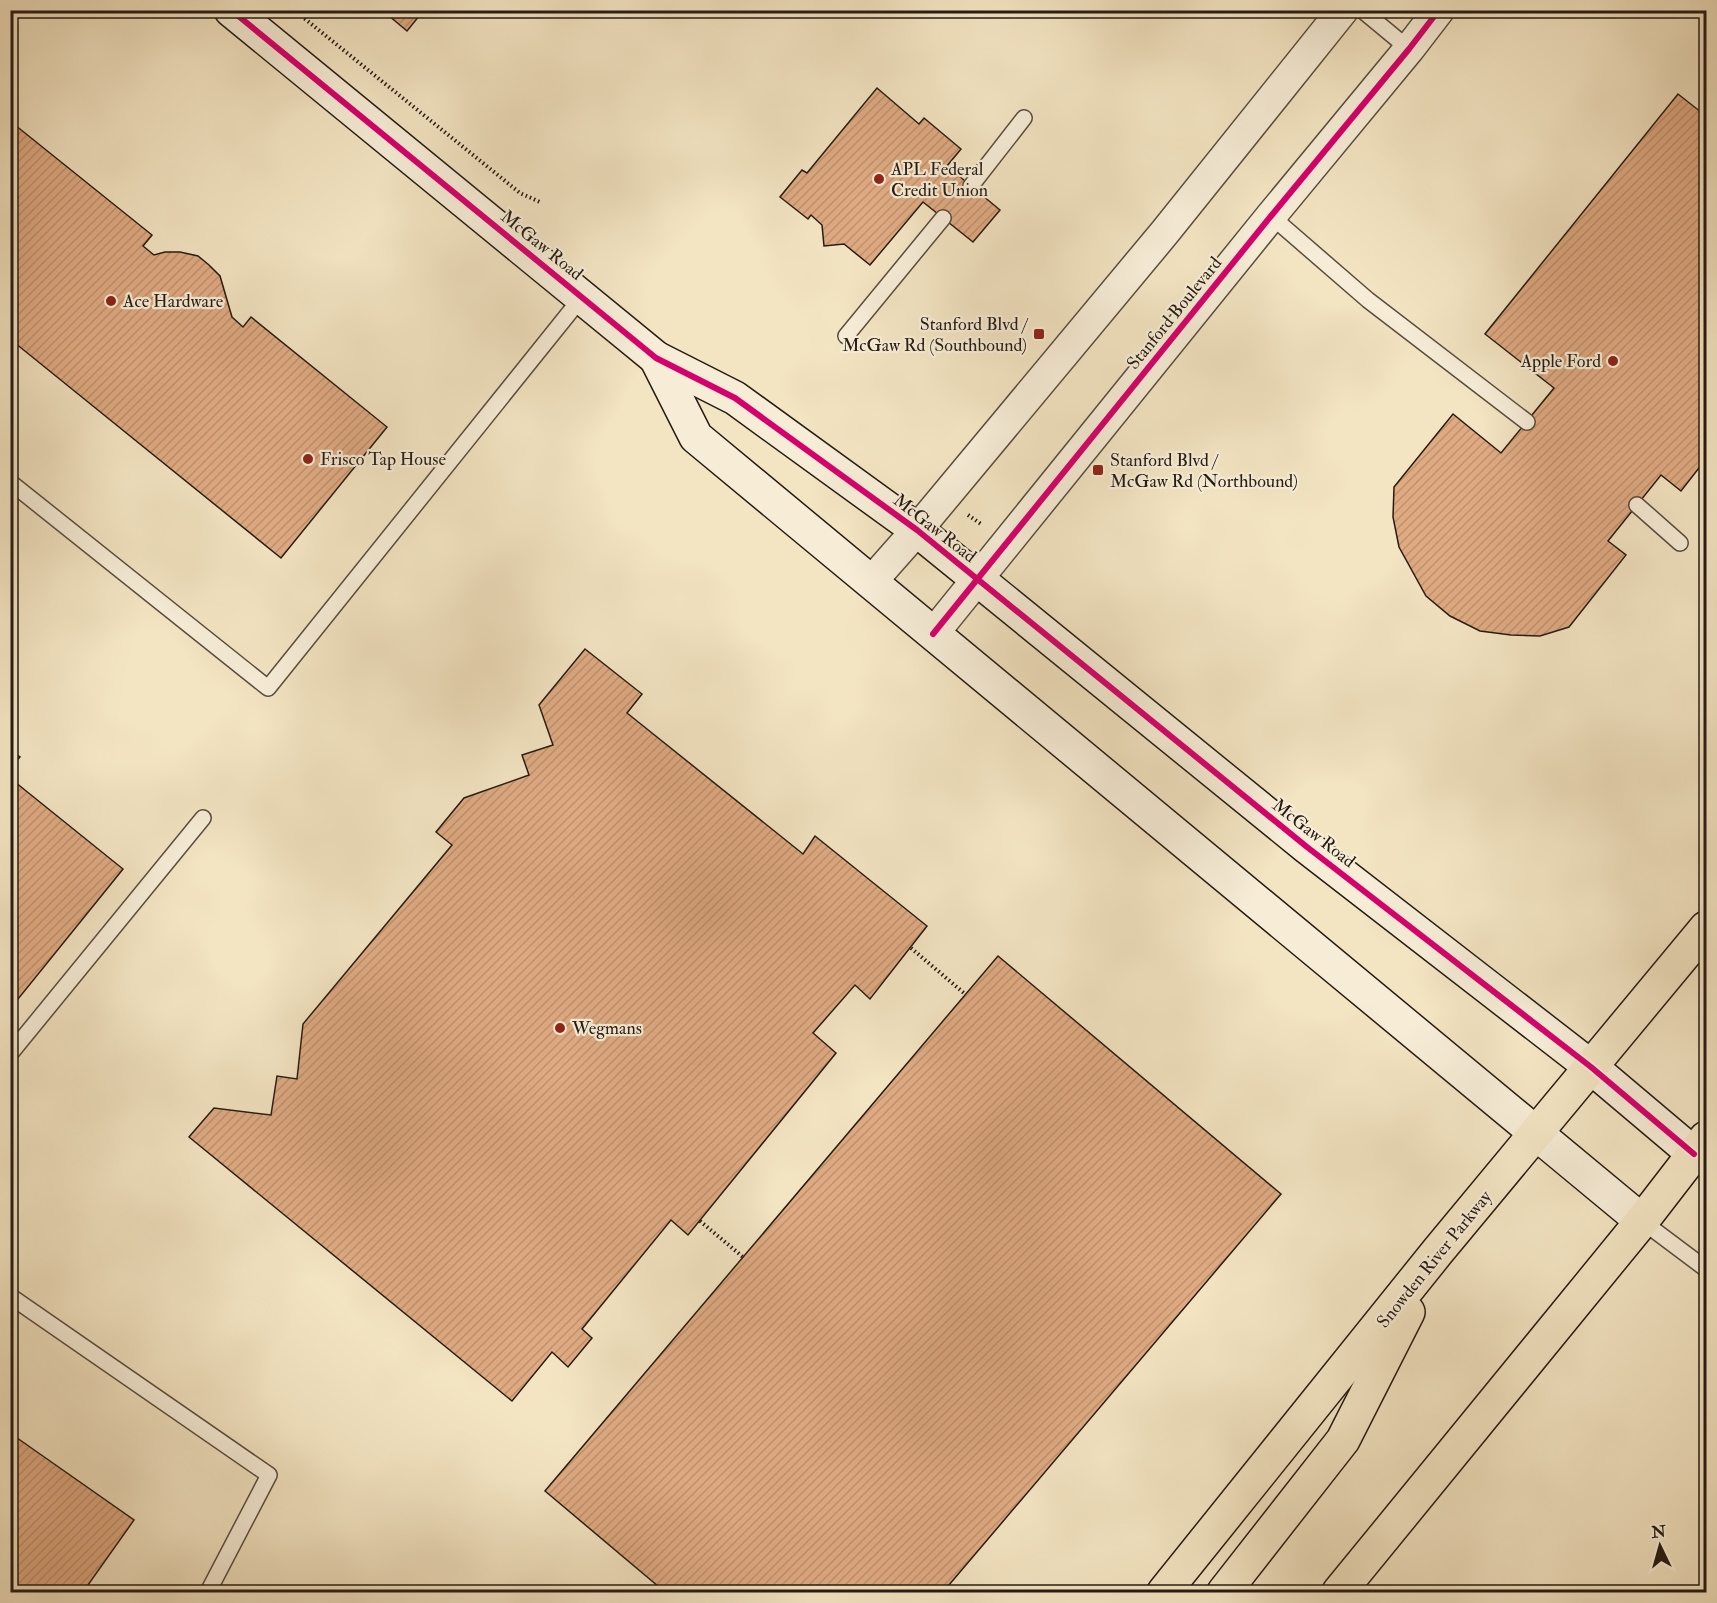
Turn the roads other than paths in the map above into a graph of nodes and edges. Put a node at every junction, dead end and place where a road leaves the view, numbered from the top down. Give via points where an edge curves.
1 (231, 10) edge
2 (1343, 10) edge
3 (1362, 10) edge
4 (1439, 10) edge
5 (1409, 49) junction
6 (1024, 118) dead end
7 (971, 186) dead end
8 (1271, 216) junction
9 (943, 218) dead end
10 (582, 297) junction
11 (846, 336) dead end
12 (656, 358) junction
13 (1527, 422) dead end
14 (10, 482) edge
15 (1637, 505) dead end
16 (917, 530) junction
17 (1680, 543) dead end
18 (978, 581) junction
19 (871, 582) junction
20 (933, 634) junction
21 (203, 818) dead end
22 (1707, 928) edge
23 (10, 1054) edge
24 (1592, 1067) junction
25 (1537, 1133) junction
26 (1702, 1152) edge
27 (1642, 1221) junction
28 (1438, 1251) junction
29 (1707, 1269) edge
30 (10, 1296) edge
31 (208, 1593) edge
32 (1164, 1593) edge
33 (1224, 1593) edge
34 (1339, 1593) edge

1 - 10 street, McGaw Road
2 - 16 street
3 - 5 lane
4 - 5 street, Stanford Boulevard
5 - 8 street, Stanford Boulevard
6 - 7 lane
8 - 13 lane via 1368,300
8 - 18 street, Stanford Boulevard
9 - 11 lane
10 - 12 street, McGaw Road
10 - 14 lane via 268,688
12 - 16 street, McGaw Road via 735,398
12 - 19 street, McGaw Road via 696,437
15 - 17 lane
16 - 18 street, McGaw Road
16 - 19 street
18 - 20 street, Stanford Boulevard
18 - 24 street, McGaw Road via 1306,847
19 - 20 street, McGaw Road
20 - 25 street, McGaw Road
21 - 23 lane
22 - 24 main road, Snowden River Parkway
24 - 25 main road, Snowden River Parkway
24 - 26 street, McGaw Road
25 - 27 street, McGaw Road
25 - 28 main road, Snowden River Parkway
26 - 27 main road
27 - 29 lane
27 - 34 main road
28 - 32 main road, Snowden River Parkway
28 - 33 main road via 1343,1440
30 - 31 lane via 269,1474

